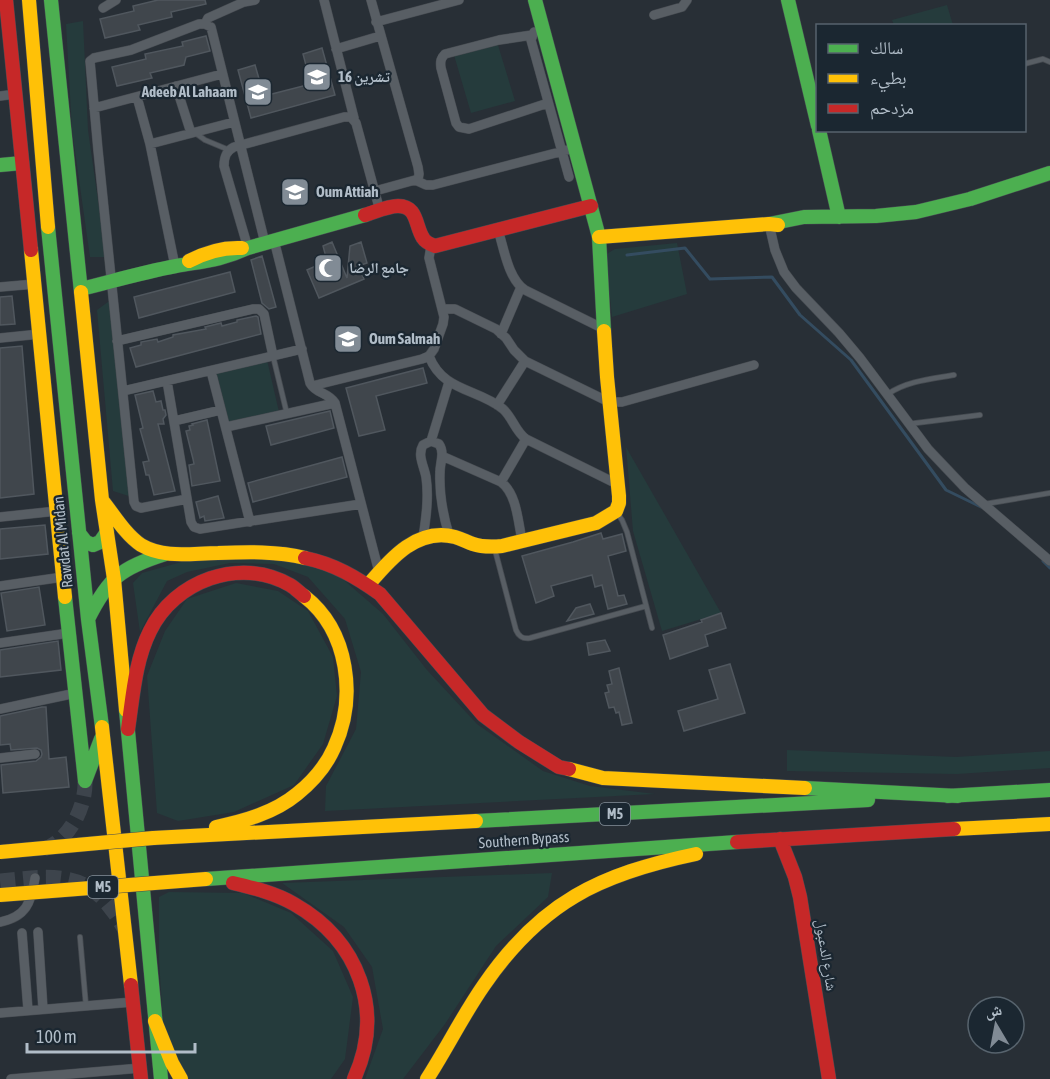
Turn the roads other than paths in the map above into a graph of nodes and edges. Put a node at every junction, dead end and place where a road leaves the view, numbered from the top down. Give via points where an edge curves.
1 (6, 0) edge
2 (29, 0) edge
3 (51, 0) edge
4 (116, 0) edge
5 (255, 0) edge
6 (324, 0) edge
7 (371, 0) edge
8 (459, 0) edge
9 (535, 0) edge
10 (687, 0) edge
11 (788, 0) edge
12 (244, 1) edge
13 (103, 8) dead end
14 (654, 15) dead end
15 (376, 22) junction
16 (205, 24) junction
17 (537, 32) junction
18 (380, 36) junction
19 (5, 44) edge
20 (336, 49) junction
21 (1050, 62) edge
22 (1026, 63) edge
23 (222, 74) junction
24 (177, 86) junction
25 (16, 94) junction
26 (0, 96) edge
27 (137, 97) junction
28 (555, 101) junction
29 (94, 108) junction
30 (354, 118) junction
31 (816, 120) edge
32 (234, 122) junction
33 (819, 132) edge
34 (193, 133) junction
35 (150, 144) junction
36 (240, 146) junction
37 (568, 149) junction
38 (229, 150) junction
39 (22, 163) junction
40 (0, 165) edge
41 (1050, 173) edge
42 (569, 177) dead end
43 (418, 180) junction
44 (375, 191) junction
45 (591, 206) junction
46 (380, 211) junction
47 (839, 217) junction
48 (769, 224) junction
49 (498, 230) junction
50 (599, 237) junction
51 (269, 242) junction
52 (431, 246) junction
53 (248, 248) junction
54 (179, 265) junction
55 (111, 281) junction
56 (35, 284) junction
57 (0, 287) edge
58 (521, 287) junction
59 (81, 289) junction
60 (443, 309) junction
61 (604, 329) junction
62 (40, 334) junction
63 (501, 334) junction
64 (0, 338) edge
65 (117, 341) junction
66 (302, 349) junction
67 (273, 356) junction
68 (429, 356) junction
69 (525, 361) junction
70 (754, 365) dead end
71 (211, 371) junction
72 (954, 375) dead end
73 (167, 381) junction
74 (449, 382) junction
75 (312, 386) junction
76 (123, 391) junction
77 (887, 394) junction
78 (609, 402) junction
79 (335, 403) junction
80 (497, 405) junction
81 (221, 410) junction
82 (287, 414) junction
83 (980, 415) dead end
84 (174, 421) junction
85 (908, 424) junction
86 (226, 427) junction
87 (526, 439) junction
88 (431, 441) junction
89 (442, 456) junction
90 (501, 482) junction
91 (619, 485) junction
92 (1050, 493) edge
93 (187, 499) junction
94 (102, 500) junction
95 (361, 504) junction
96 (984, 504) junction
97 (427, 506) junction
98 (442, 506) junction
99 (57, 511) junction
100 (616, 511) junction
101 (0, 517) edge
102 (250, 522) junction
103 (107, 532) junction
104 (79, 533) junction
105 (449, 535) junction
106 (423, 538) junction
107 (522, 540) junction
108 (494, 547) junction
109 (165, 554) junction
110 (1050, 561) edge
111 (379, 572) junction
112 (63, 577) junction
113 (114, 579) junction
114 (369, 584) junction
115 (0, 586) edge
116 (646, 606) junction
117 (88, 619) junction
118 (652, 628) dead end
119 (69, 633) junction
120 (0, 643) edge
121 (76, 693) junction
122 (0, 709) edge
123 (128, 729) junction
124 (103, 736) junction
125 (35, 754) dead end
126 (0, 758) edge
127 (1050, 790) edge
128 (958, 795) junction
129 (1050, 824) edge
130 (153, 838) junction
131 (780, 839) junction
132 (0, 852) edge
133 (34, 878) dead end
134 (206, 879) junction
135 (0, 895) edge
136 (0, 922) edge
137 (38, 932) dead end
138 (22, 933) dead end
139 (80, 937) dead end
140 (133, 1002) junction
141 (86, 1006) junction
142 (43, 1009) junction
143 (28, 1010) junction
144 (0, 1013) edge
145 (155, 1021) junction
146 (141, 1073) edge
147 (49, 1078) edge
148 (11, 1079) edge
149 (161, 1079) edge
150 (181, 1079) edge
151 (354, 1079) edge
152 (428, 1079) edge
153 (829, 1079) edge

1 - 19 main road
2 - 104 main road, Rawdat Al Midan
3 - 59 main road
4 - 13 street
5 - 12 street
6 - 20 street
7 - 15 street
8 - 15 street
9 - 17 main road
10 - 14 street via 682,7
11 - 31 main road
12 - 16 street via 208,18
15 - 18 street
16 - 23 street via 211,27
16 - 29 street via 90,61
17 - 28 main road
17 - 28 street via 446,54 441,68 459,127 469,129
18 - 20 street
18 - 43 street via 418,167
19 - 25 main road
20 - 30 street
21 - 22 lane via 1043,59
23 - 24 street
23 - 32 street
24 - 27 street
24 - 34 street
25 - 26 street
25 - 39 main road
27 - 29 street
27 - 35 street
28 - 37 main road
29 - 55 street
30 - 36 street via 348,116
30 - 44 street
32 - 34 street
32 - 36 street
33 - 47 main road
34 - 35 street
34 - 38 lane
35 - 54 street
36 - 38 street
36 - 51 street
37 - 42 street
37 - 43 street via 433,185
37 - 45 main road
38 - 53 street via 224,166
39 - 40 main road
39 - 56 main road
41 - 47 main road via 912,213
43 - 44 street
44 - 46 street
45 - 49 main road
45 - 50 main road
46 - 51 main road
46 - 52 main road via 402,206 411,209 422,237
47 - 48 main road via 804,225
48 - 50 main road
48 - 77 street via 784,272
49 - 52 main road
49 - 58 street via 514,279
50 - 61 main road
51 - 53 main road
51 - 66 street
52 - 60 street via 429,258
53 - 54 main road via 216,260
54 - 55 main road
55 - 59 main road
55 - 65 street
56 - 57 street
56 - 62 main road
58 - 61 street
58 - 63 street
59 - 94 main road
60 - 63 street via 455,309
60 - 68 street via 443,324
61 - 78 main road
62 - 64 street
62 - 99 main road
63 - 69 street
65 - 67 street via 259,309 264,314
65 - 76 street
66 - 67 street
66 - 75 street
67 - 71 street
67 - 82 lane
68 - 74 street via 435,369
68 - 75 street
69 - 78 street
69 - 80 street
70 - 78 street via 622,402
71 - 73 street
71 - 81 street
72 - 77 lane via 908,384
73 - 76 street
73 - 84 street
74 - 80 street
74 - 88 street
75 - 79 street
76 - 93 street via 136,506
77 - 85 street
78 - 91 main road
79 - 82 street
79 - 95 street
80 - 87 street
81 - 84 street
81 - 86 street
82 - 86 street
83 - 85 lane
84 - 93 street
85 - 96 street
86 - 102 street
87 - 90 street
87 - 91 street
88 - 89 street via 442,447
88 - 97 street via 423,445 420,453
89 - 90 street
89 - 98 street
90 - 107 street via 511,493
91 - 100 main road
92 - 96 lane
93 - 102 street via 192,525 197,528
94 - 103 main road
94 - 109 main road via 131,536
95 - 102 street
95 - 111 street
96 - 110 street
97 - 98 street
97 - 106 street
98 - 105 street
99 - 101 street
99 - 112 main road
100 - 107 main road via 596,523
100 - 116 lane via 627,532
103 - 104 main road via 96,545 86,543
103 - 113 main road
104 - 117 main road, Rawdat Al Midan
105 - 106 main road
105 - 108 main road
106 - 111 main road via 404,547
107 - 108 main road
108 - 116 lane via 516,630 523,638
109 - 113 main road via 137,564
109 - 114 main road via 283,553 333,565
111 - 114 main road
112 - 115 street
112 - 119 main road
113 - 117 main road
113 - 123 main road
114 - 128 main road via 483,715 559,767 603,778
116 - 118 lane
117 - 124 main road, Rawdat Al Midan
119 - 120 street
119 - 121 main road
121 - 122 street
121 - 124 main road via 85,781
123 - 130 main road via 147,638 171,600 190,586 235,573 281,580 319,607 332,627 346,672 344,722 335,746 312,781 276,808 243,820
123 - 145 main road
124 - 140 main road, Rawdat Al Midan
125 - 126 street
127 - 128 main road, Southern Bypass / M5
128 - 130 main road, Southern Bypass / M5
129 - 131 main road, Southern Bypass / M5
130 - 132 main road, Southern Bypass / M5, bridge
131 - 134 main road, Southern Bypass / M5
131 - 152 main road via 637,868 603,880 562,902 519,939 503,959
131 - 153 main road, شارع الدعبول via 800,897
133 - 136 street via 31,898 22,913
134 - 135 main road, Southern Bypass / M5, bridge
134 - 151 main road via 262,889 283,897 316,919 349,954 366,998 369,1021 367,1044
137 - 142 street
138 - 143 street
139 - 141 lane
140 - 141 street
140 - 146 main road, Rawdat Al Midan
141 - 142 street
142 - 143 street
143 - 144 street
145 - 149 main road
145 - 150 main road
146 - 147 street
147 - 148 street

